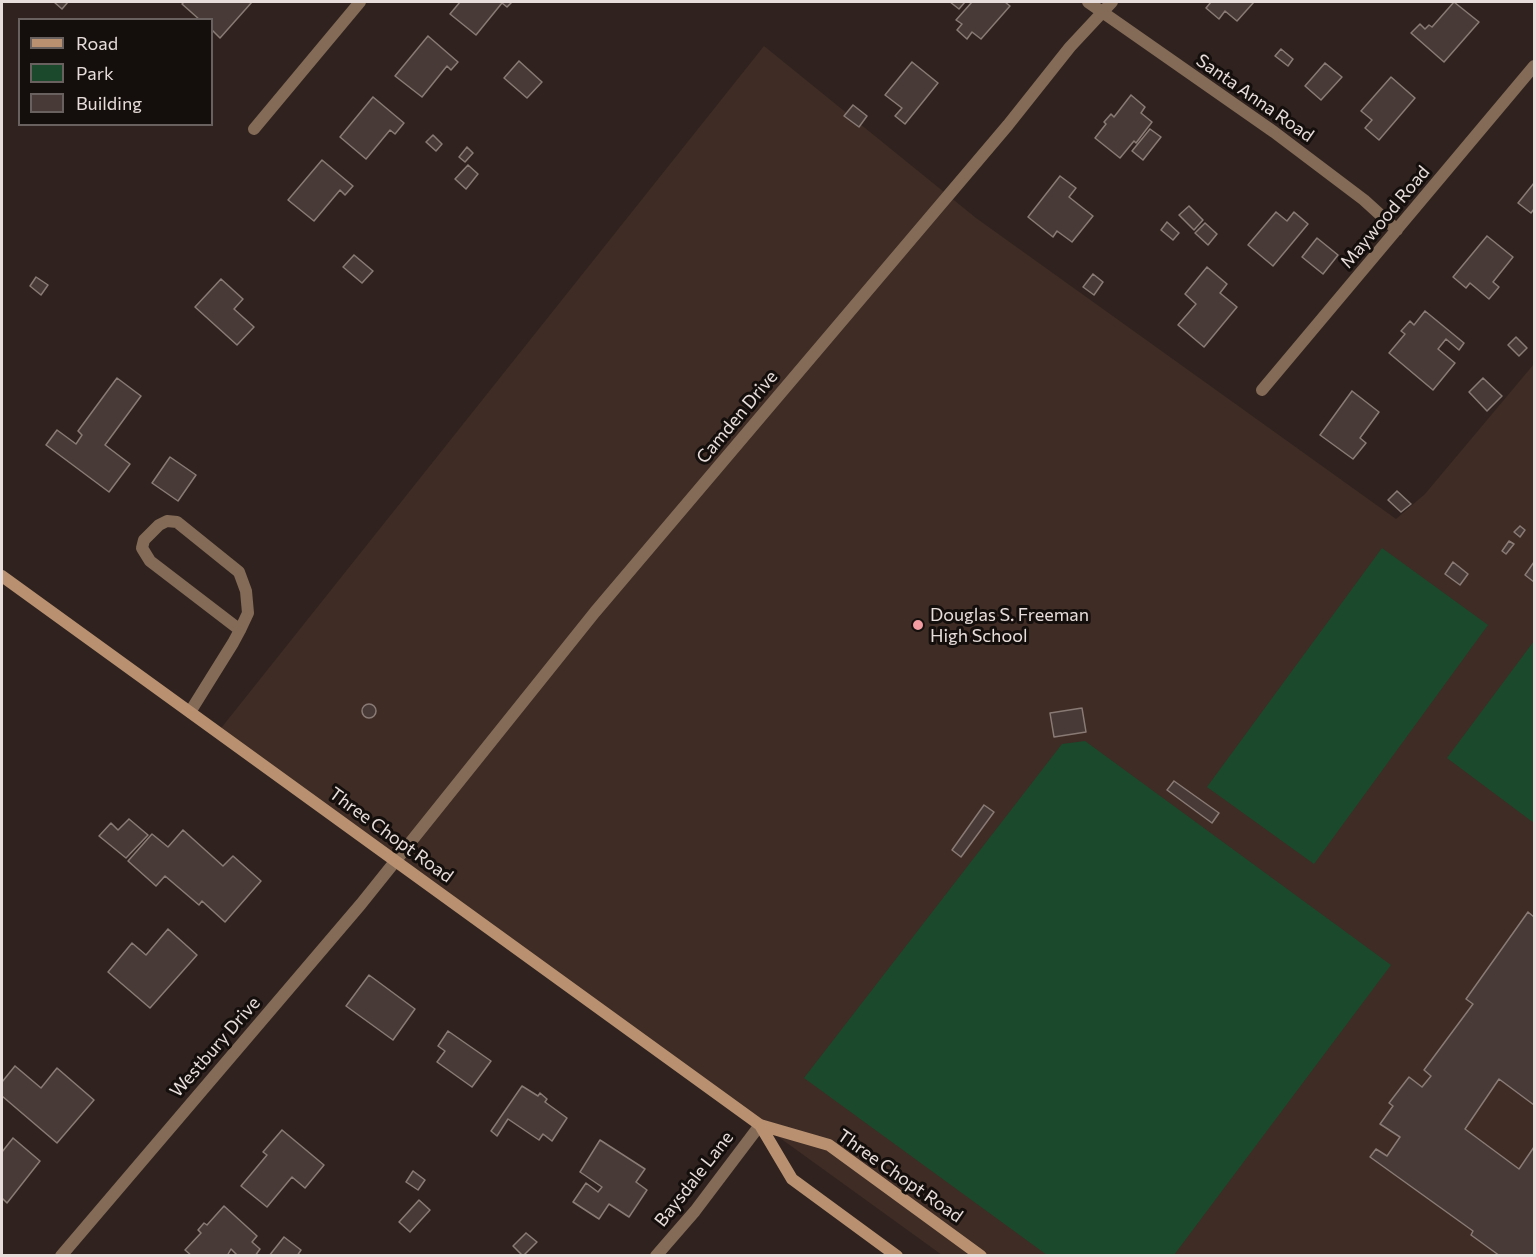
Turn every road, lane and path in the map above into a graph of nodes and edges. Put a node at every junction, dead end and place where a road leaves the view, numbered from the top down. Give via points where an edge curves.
1 (360, 2) edge
2 (1088, 2) edge
3 (1112, 2) edge
4 (1102, 13) junction
5 (1534, 66) edge
6 (254, 129) dead end
7 (1397, 230) junction
8 (1262, 390) dead end
9 (2, 576) edge
10 (240, 630) junction
11 (190, 712) junction
12 (396, 861) junction
13 (760, 1125) junction
14 (61, 1256) edge
15 (656, 1256) edge
16 (897, 1256) edge
17 (981, 1256) edge

1 - 6 street
2 - 4 street, Santa Anna Road
3 - 4 street, Camden Drive
4 - 7 street, Santa Anna Road via 1274,132
4 - 12 street, Camden Drive via 595,612
5 - 7 street, Maywood Road
7 - 8 street, Maywood Road
9 - 11 main road, Three Chopt Road
10 - 10 street via 249,613 238,572 177,522 159,525 144,540 142,548 150,561
10 - 11 street
11 - 12 main road, Three Chopt Road
12 - 13 main road, Three Chopt Road
12 - 14 street, Westbury Drive
13 - 15 street, Baysdale Lane
13 - 16 main road, Three Chopt Road via 792,1179
13 - 17 main road, Three Chopt Road via 829,1145

